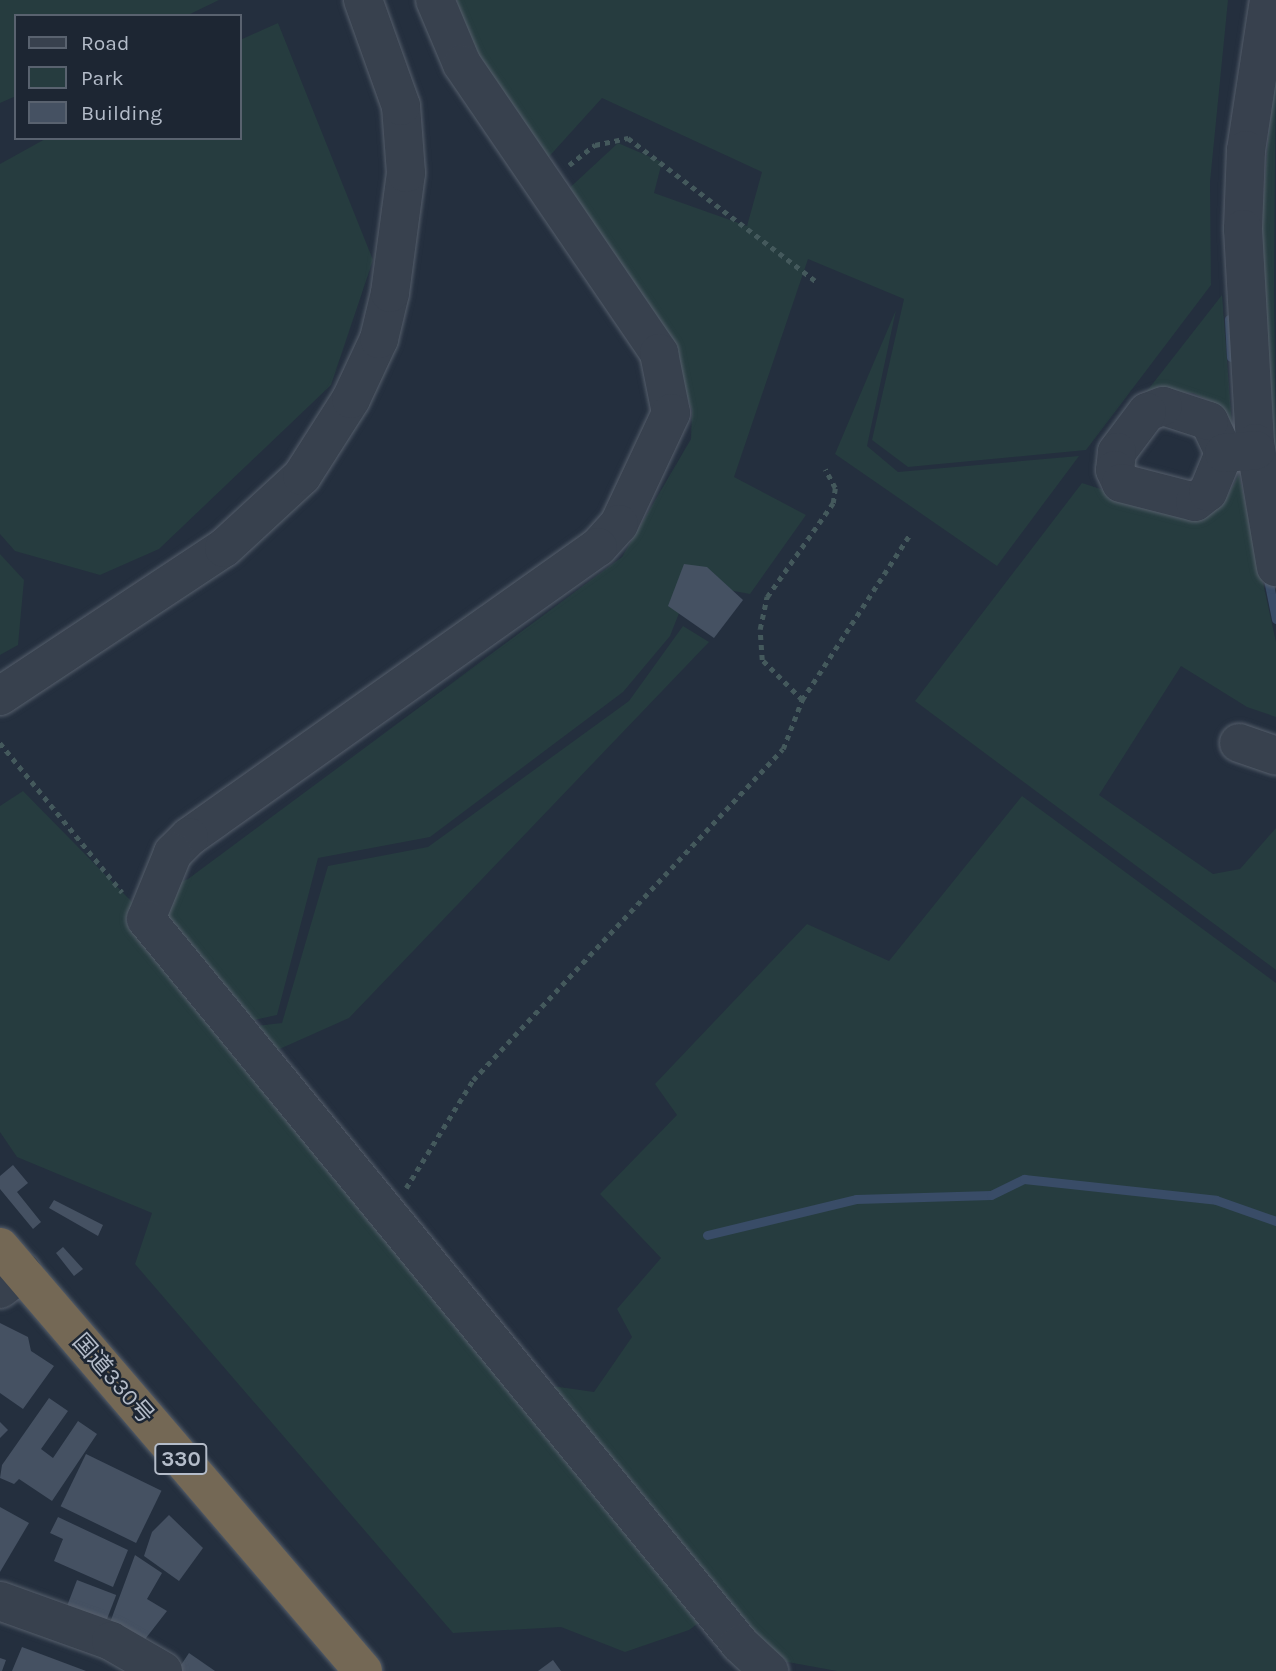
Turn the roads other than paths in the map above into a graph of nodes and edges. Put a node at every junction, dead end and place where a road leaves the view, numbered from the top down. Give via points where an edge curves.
1 (363, 0) edge
2 (435, 0) edge
3 (1269, 0) edge
4 (1276, 567) edge
5 (0, 696) edge
6 (1238, 743) dead end
7 (1276, 756) edge
8 (7, 1269) edge
9 (0, 1601) edge
10 (163, 1671) edge
11 (363, 1671) edge
12 (769, 1671) edge

1 - 5 street via 401,106 406,173 379,339 351,399 302,475 224,548
2 - 12 street via 462,64 659,353 670,386 671,413 619,524 571,570 189,837 173,853 146,919 740,1644
3 - 4 street via 1246,150 1240,452
6 - 7 street
8 - 11 highway, 国道330号 / 330
9 - 10 street via 111,1640

